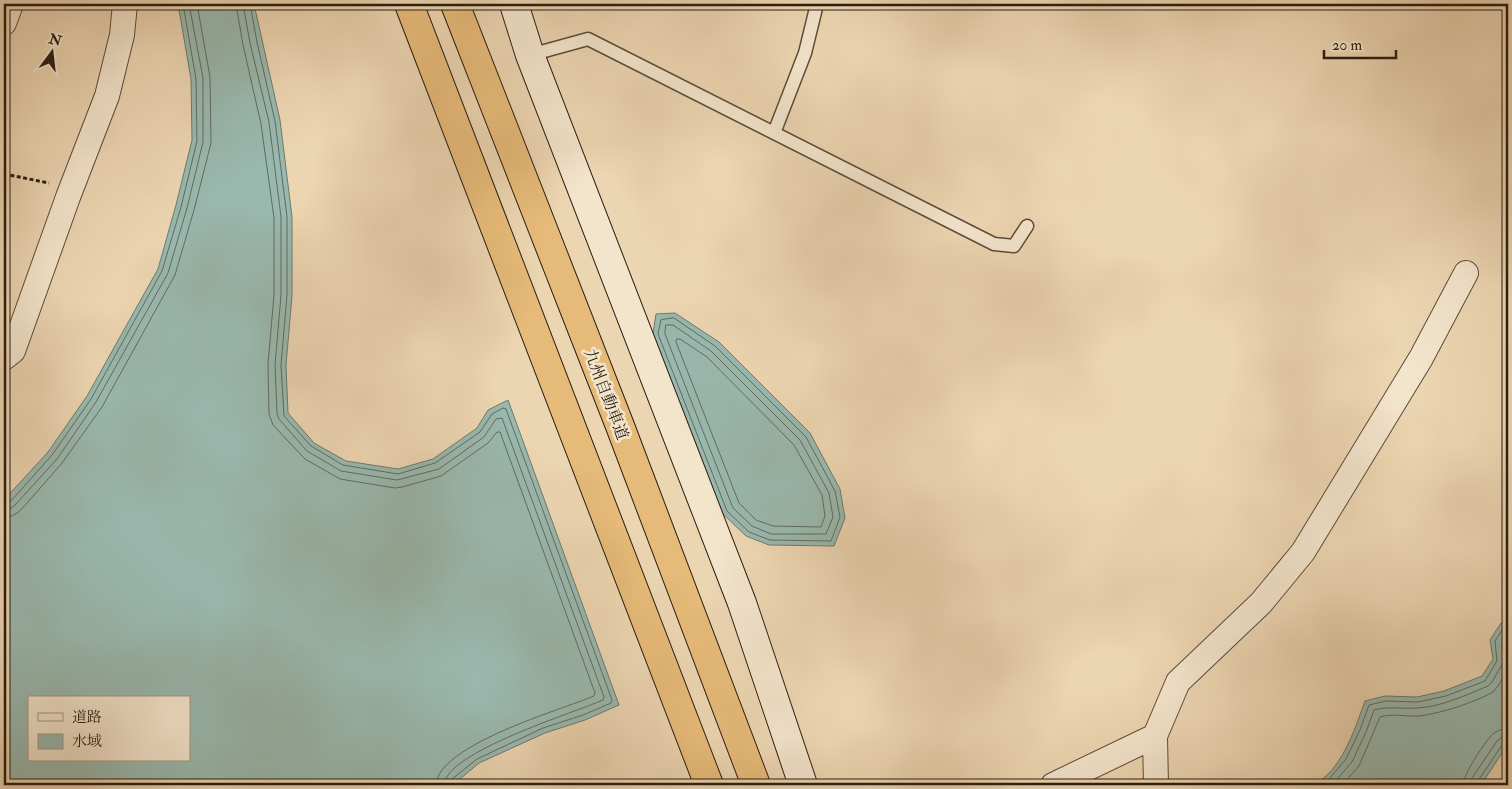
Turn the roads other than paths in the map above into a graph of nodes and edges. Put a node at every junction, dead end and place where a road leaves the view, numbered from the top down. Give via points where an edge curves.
1 (11, 4) edge
2 (125, 4) edge
3 (409, 4) edge
4 (455, 4) edge
5 (514, 4) edge
6 (817, 4) edge
7 (4, 23) edge
8 (530, 55) junction
9 (774, 133) junction
10 (1027, 226) dead end
11 (1466, 274) dead end
12 (4, 358) edge
13 (1155, 736) junction
14 (709, 785) edge
15 (756, 785) edge
16 (803, 785) edge
17 (1053, 785) edge
18 (1156, 785) edge

1 - 7 street
2 - 12 street via 122,35 107,96 13,351
3 - 14 highway
4 - 15 highway, 九州自動車道
5 - 8 street
6 - 9 lane via 805,53
8 - 9 lane via 588,39
8 - 16 street via 742,603
9 - 10 lane via 994,244 1014,246
11 - 13 street via 1421,358 1303,552 1261,603 1178,682
13 - 17 street
13 - 18 street

